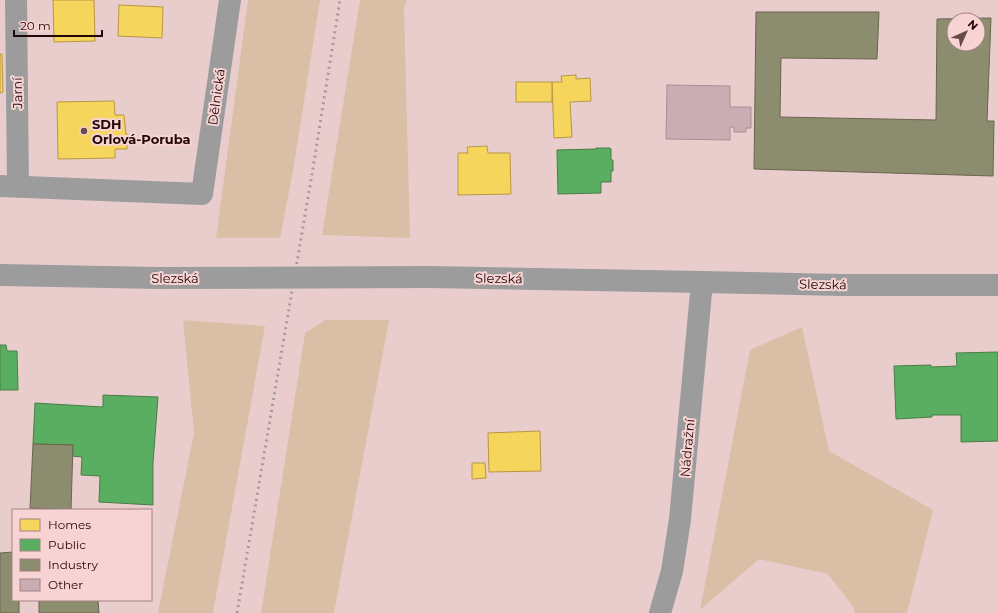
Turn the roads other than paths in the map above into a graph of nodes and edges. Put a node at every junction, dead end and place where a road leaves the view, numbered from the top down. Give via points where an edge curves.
1 (16, 0) edge
2 (230, 0) edge
3 (9, 186) edge
4 (0, 275) edge
5 (702, 282) junction
6 (998, 285) edge
7 (660, 613) edge

1 - 3 street, Jarní
2 - 3 street, Dělnická via 202,194
4 - 5 street, Slezská, bridge via 159,278 430,277
5 - 6 street, Slezská
5 - 7 street, Nádražní via 680,519 672,571

